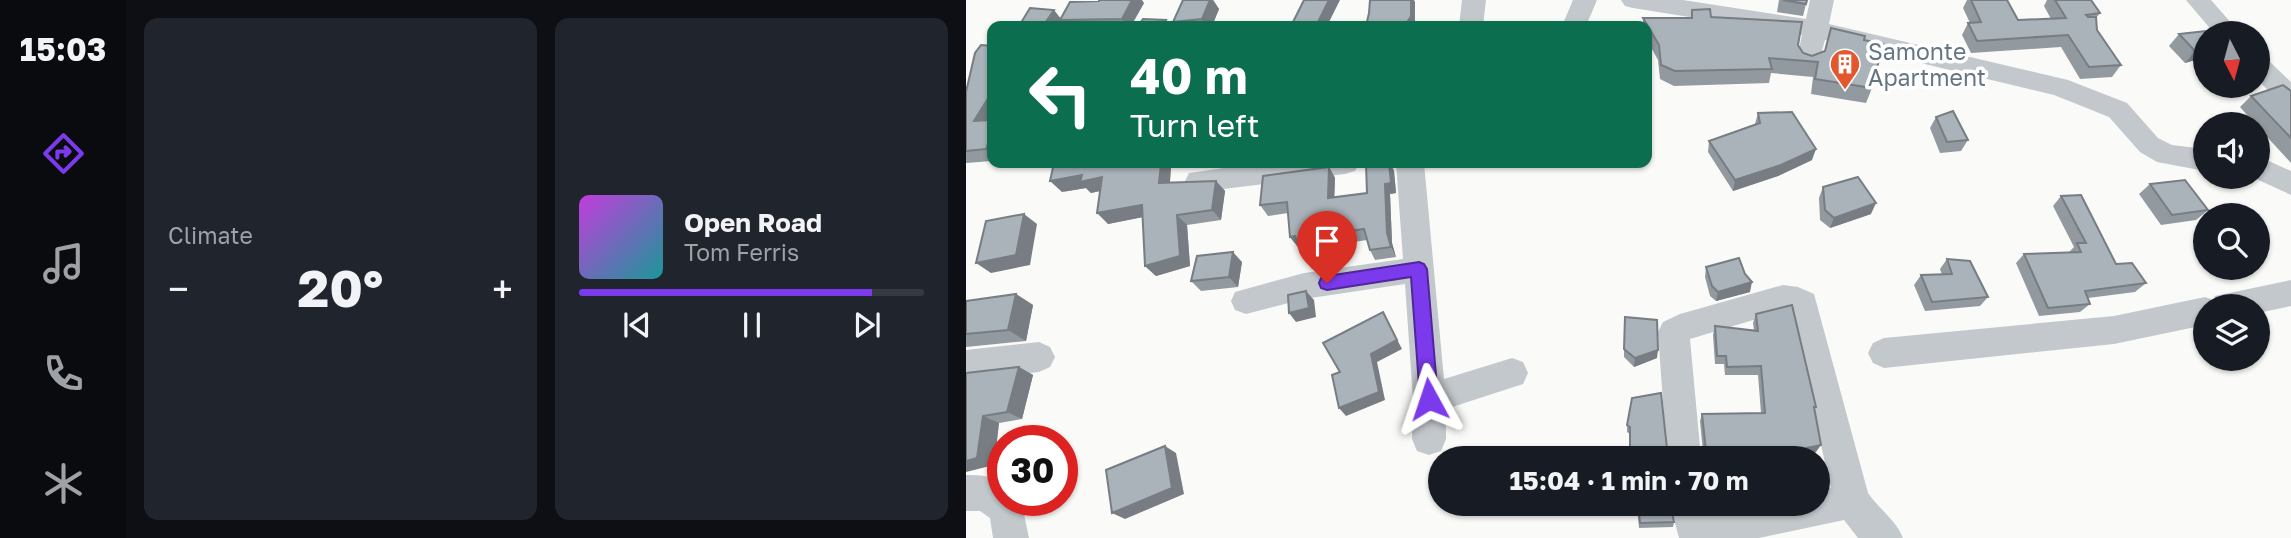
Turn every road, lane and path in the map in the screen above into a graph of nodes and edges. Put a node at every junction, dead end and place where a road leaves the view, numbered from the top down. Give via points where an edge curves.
1 (1474, 0) edge
2 (1586, 0) edge
3 (1633, 0) edge
4 (1822, 0) edge
5 (2197, 0) edge
6 (1670, 3) edge
7 (1472, 21) edge
8 (1576, 21) edge
9 (2217, 21) edge
10 (1814, 29) junction
11 (1809, 59) edge
12 (2270, 77) edge
13 (2059, 87) junction
14 (2291, 97) edge
15 (2068, 113) dead end
16 (2193, 159) edge
17 (1304, 168) edge
18 (1410, 168) edge
19 (2270, 173) edge
20 (1199, 181) edge
21 (2291, 184) edge
22 (1419, 269) junction
23 (2291, 293) edge
24 (2270, 297) edge
25 (1246, 301) dead end
26 (2193, 314) edge
27 (1884, 353) dead end
28 (1039, 357) dead end
29 (966, 365) edge
30 (1512, 373) dead end
31 (1429, 399) junction
32 (1429, 439) dead end
33 (1683, 446) edge
34 (966, 493) edge
35 (1852, 501) junction
36 (1830, 506) edge
37 (1690, 516) edge
38 (1779, 516) edge
39 (1011, 538) edge
40 (1885, 538) edge

1 - 7 street
2 - 8 street
3 - 6 street
4 - 10 street
5 - 9 street
6 - 10 street
10 - 11 street
10 - 13 street
12 - 14 street
13 - 15 street
13 - 16 street via 2118,110 2149,145 2166,156
17 - 20 street
18 - 22 street
19 - 21 street
22 - 25 street via 1304,286
22 - 31 street
23 - 24 street
26 - 27 street via 2114,330
28 - 29 street
30 - 31 street
31 - 32 street
33 - 35 street via 1674,332 1783,298 1798,300 1803,304
34 - 39 street via 986,493 1007,509
35 - 36 street
35 - 40 street
37 - 38 street via 1692,527 1701,532

